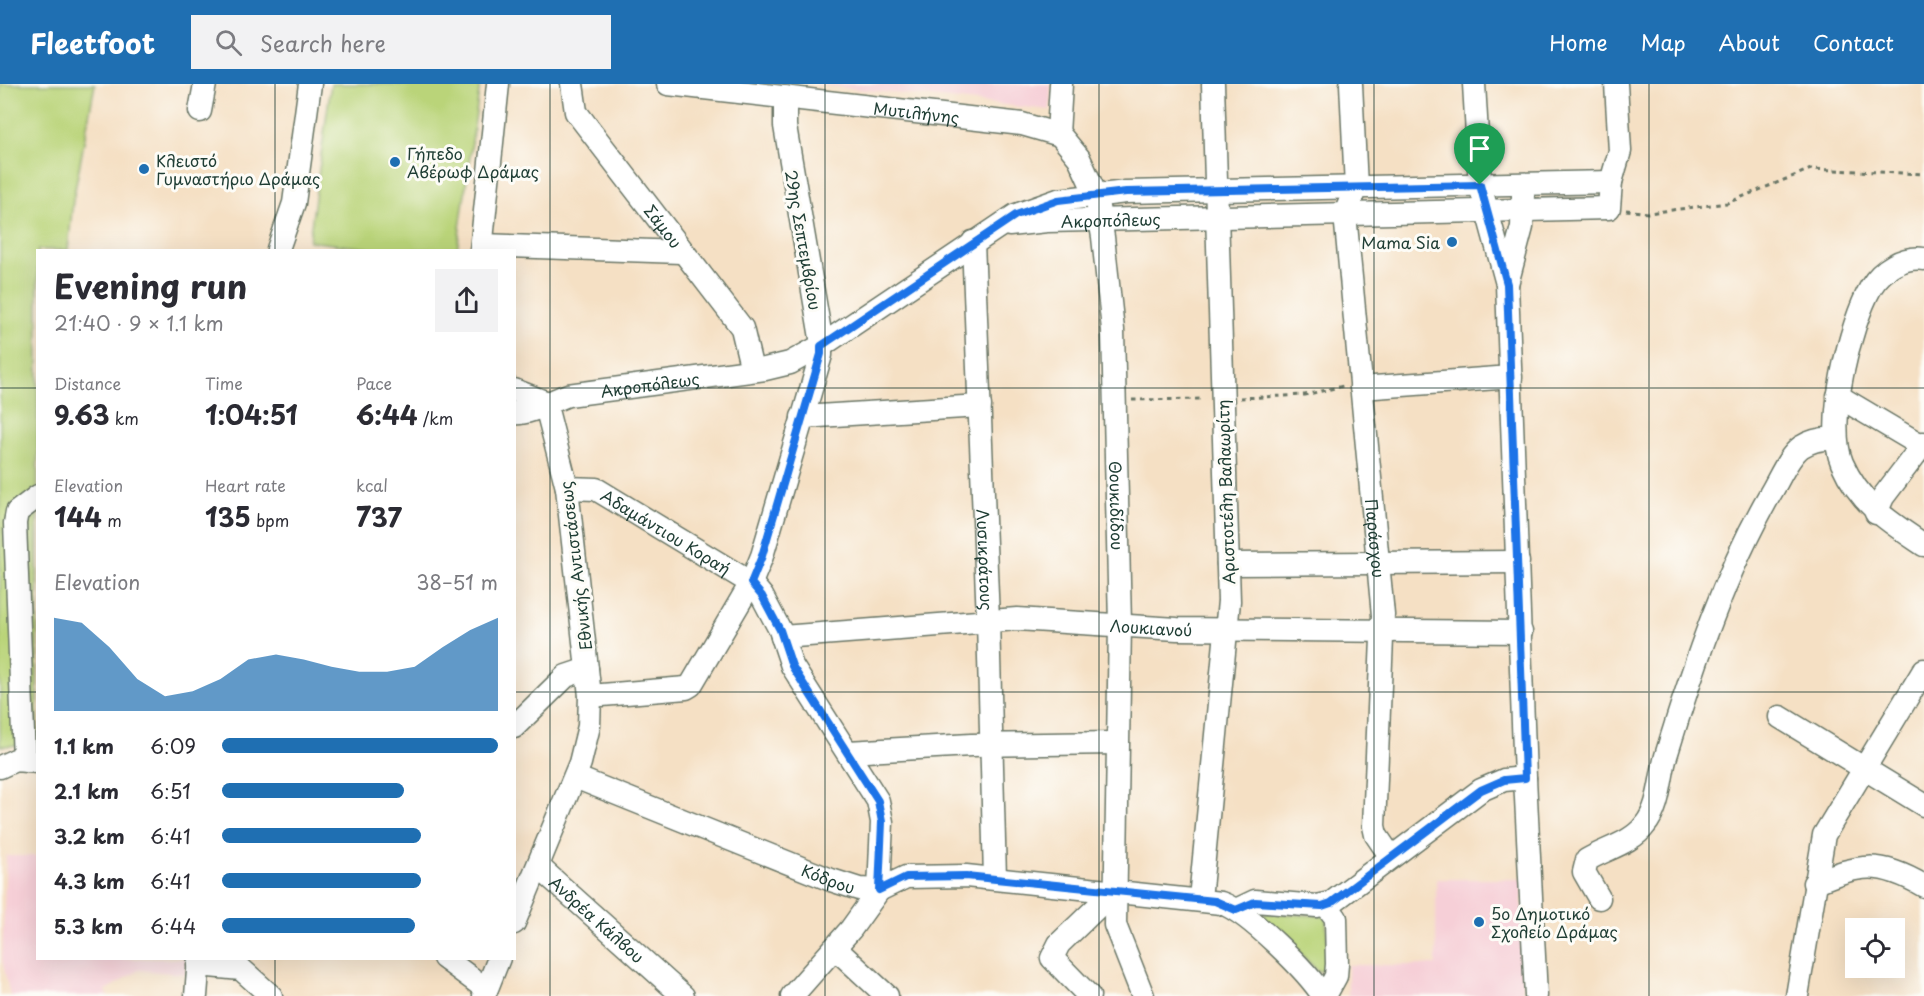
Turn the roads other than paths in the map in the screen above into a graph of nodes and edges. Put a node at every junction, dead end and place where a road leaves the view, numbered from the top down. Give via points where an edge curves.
1 (205, 84) edge
2 (310, 84) edge
3 (498, 84) edge
4 (572, 84) edge
5 (668, 84) edge
6 (1061, 84) edge
7 (1213, 84) edge
8 (1351, 84) edge
9 (1474, 84) edge
10 (1616, 84) edge
11 (785, 97) junction
12 (200, 111) dead end
13 (1058, 134) junction
14 (1611, 182) junction
15 (1523, 184) junction
16 (1480, 185) junction
17 (1356, 187) junction
18 (1215, 190) junction
19 (1096, 195) junction
20 (1523, 210) junction
21 (1486, 211) junction
22 (1345, 214) junction
23 (1216, 218) junction
24 (1100, 220) junction
25 (999, 226) junction
26 (973, 242) junction
27 (481, 248) edge
28 (278, 249) dead end
29 (681, 252) junction
30 (1924, 259) edge
31 (1507, 284) junction
32 (821, 346) junction
33 (752, 370) junction
34 (1511, 377) junction
35 (1361, 388) junction
36 (516, 391) edge
37 (1838, 396) junction
38 (545, 402) junction
39 (980, 406) junction
40 (516, 413) edge
41 (802, 417) junction
42 (1836, 439) junction
43 (1923, 445) edge
44 (567, 488) junction
45 (36, 498) edge
46 (1876, 513) junction
47 (1924, 544) edge
48 (1518, 562) junction
49 (1377, 563) junction
50 (1228, 564) junction
51 (751, 583) junction
52 (988, 620) junction
53 (1120, 624) junction
54 (1226, 630) junction
55 (1381, 631) junction
56 (1521, 632) junction
57 (782, 637) junction
58 (587, 669) junction
59 (1924, 670) edge
60 (590, 696) junction
61 (1780, 717) dead end
62 (516, 725) edge
63 (1118, 743) junction
64 (992, 744) junction
65 (848, 752) junction
66 (31, 761) edge
67 (0, 766) edge
68 (1864, 768) junction
69 (575, 777) junction
70 (1525, 778) junction
71 (1924, 805) edge
72 (1391, 857) junction
73 (538, 867) junction
74 (995, 878) junction
75 (1814, 884) junction
76 (1924, 886) edge
77 (879, 890) junction
78 (1114, 891) junction
79 (1599, 898) dead end
80 (1200, 899) junction
81 (1326, 905) junction
82 (1236, 910) junction
83 (516, 918) edge
84 (835, 948) junction
85 (446, 960) edge
86 (498, 960) edge
87 (199, 962) edge
88 (485, 992) edge
89 (196, 996) edge
90 (272, 996) edge
91 (683, 996) edge
92 (792, 996) edge
93 (887, 996) edge
94 (1089, 996) edge
95 (1143, 996) edge
96 (1324, 996) edge
97 (1536, 996) edge
98 (1797, 996) edge

1 - 12 street
2 - 28 street via 294,203
3 - 27 street
4 - 29 street, Σάμου via 576,112
5 - 11 street, Μυτιλήνης
6 - 13 street
7 - 18 street, Αριστοτέλη Βαλαωρίτη
8 - 17 street
9 - 16 street
10 - 14 street via 1620,142
11 - 13 street, Μυτιλήνης via 1000,121
11 - 32 street, 29ης Σεπτεμβρίου via 785,126
13 - 19 street, Θουκιδίδου via 1079,158
14 - 15 street
14 - 20 street, Ακροπόλεως via 1609,208
15 - 16 street
15 - 20 street
16 - 17 street
16 - 21 street
17 - 18 street
17 - 22 street
18 - 19 street
18 - 23 street, Αριστοτέλη Βαλαωρίτη
19 - 24 street, Θουκιδίδου
19 - 25 street via 1045,204
20 - 21 street, Ακροπόλεως
20 - 31 street via 1517,252
21 - 22 street, Ακροπόλεως
21 - 31 street
22 - 23 street, Ακροπόλεως
22 - 35 street, Παράσχου
23 - 24 street, Ακροπόλεως
23 - 50 street, Αριστοτέλη Βαλαωρίτη
24 - 25 street, Ακροπόλεως
24 - 53 street, Θουκιδίδου via 1113,330
25 - 26 street, Ακροπόλεως
26 - 32 street, Ακροπόλεως
26 - 39 street, Λυσικράτους
27 - 29 street
29 - 33 street, Σάμου via 742,328
30 - 37 street via 1894,264 1872,285 1857,318
31 - 34 street
32 - 33 street, Ακροπόλεως via 790,363
32 - 41 street, 29ης Σεπτεμβρίου
33 - 38 street, Ακροπόλεως via 568,395
34 - 35 street
34 - 48 street
35 - 49 street, Παράσχου
36 - 38 street
37 - 42 street
37 - 43 street
38 - 40 street, Ακροπόλεως via 525,414
38 - 44 street, Εθνικής Αντιστάσεως
39 - 41 street
39 - 52 street, Λυσικράτους
41 - 51 street, 29ης Σεπτεμβρίου
42 - 46 street via 1841,461 1854,486
42 - 79 street via 1822,437 1801,448 1754,522 1696,662 1646,826 1587,860 1584,872
43 - 46 street via 1882,497
44 - 51 street, Αδαμάντιου Κοραή via 596,489
44 - 58 street, Εθνικής Αντιστάσεως
45 - 66 street via 17,512 15,523 15,590
46 - 47 street
48 - 49 street
48 - 56 street
49 - 50 street
49 - 55 street, Παράσχου
50 - 54 street, Αριστοτέλη Βαλαωρίτη
51 - 57 street, Αδαμάντιου Κοραή via 762,596
51 - 60 street, 29ης Σεπτεμβρίου via 691,685
52 - 53 street, Λουκιανού
52 - 57 street, Λουκιανού
52 - 64 street, Λυσικράτους
53 - 54 street, Λουκιανού
53 - 63 street, Θουκιδίδου
54 - 55 street, Λουκιανού
54 - 80 street, Αριστοτέλη Βαλαωρίτη
55 - 56 street, Λουκιανού
55 - 72 street, Παράσχου via 1374,826
56 - 70 street
57 - 65 street, Αδαμάντιου Κοραή via 792,666
58 - 60 street, Εθνικής Αντιστάσεως
58 - 62 street via 566,676
59 - 68 street
60 - 69 street, Εθνικής Αντιστάσεως via 588,733
61 - 68 street
63 - 64 street
63 - 78 street, Θουκιδίδου
64 - 65 street
64 - 74 street, Λυσικράτους
65 - 77 street, Αδαμάντιου Κοραή via 881,809
66 - 67 street
68 - 71 street
68 - 75 street via 1824,835
69 - 73 street, Εθνικής Αντιστάσεως
69 - 77 street, Κόδρου via 831,880 858,889
70 - 72 street via 1486,786
70 - 97 street
72 - 81 street
73 - 83 street, Εθνικής Αντιστάσεως
73 - 91 street, Ανδρέα Κάλβου
74 - 77 street, Κόδρου via 916,876 898,879
74 - 78 street, Κόδρου
75 - 76 street via 1861,866 1883,867
75 - 98 street
77 - 84 street
78 - 80 street, Κόδρου
78 - 94 street via 1059,944 1052,958
78 - 95 street, Θουκιδίδου via 1117,932
80 - 82 street, Κόδρου
81 - 82 street via 1255,902
81 - 96 street via 1336,918 1337,964 1336,976
82 - 96 street, Κόδρου via 1306,974
84 - 92 street
84 - 93 street
85 - 88 street
86 - 88 street
87 - 89 street
87 - 90 street via 241,969

